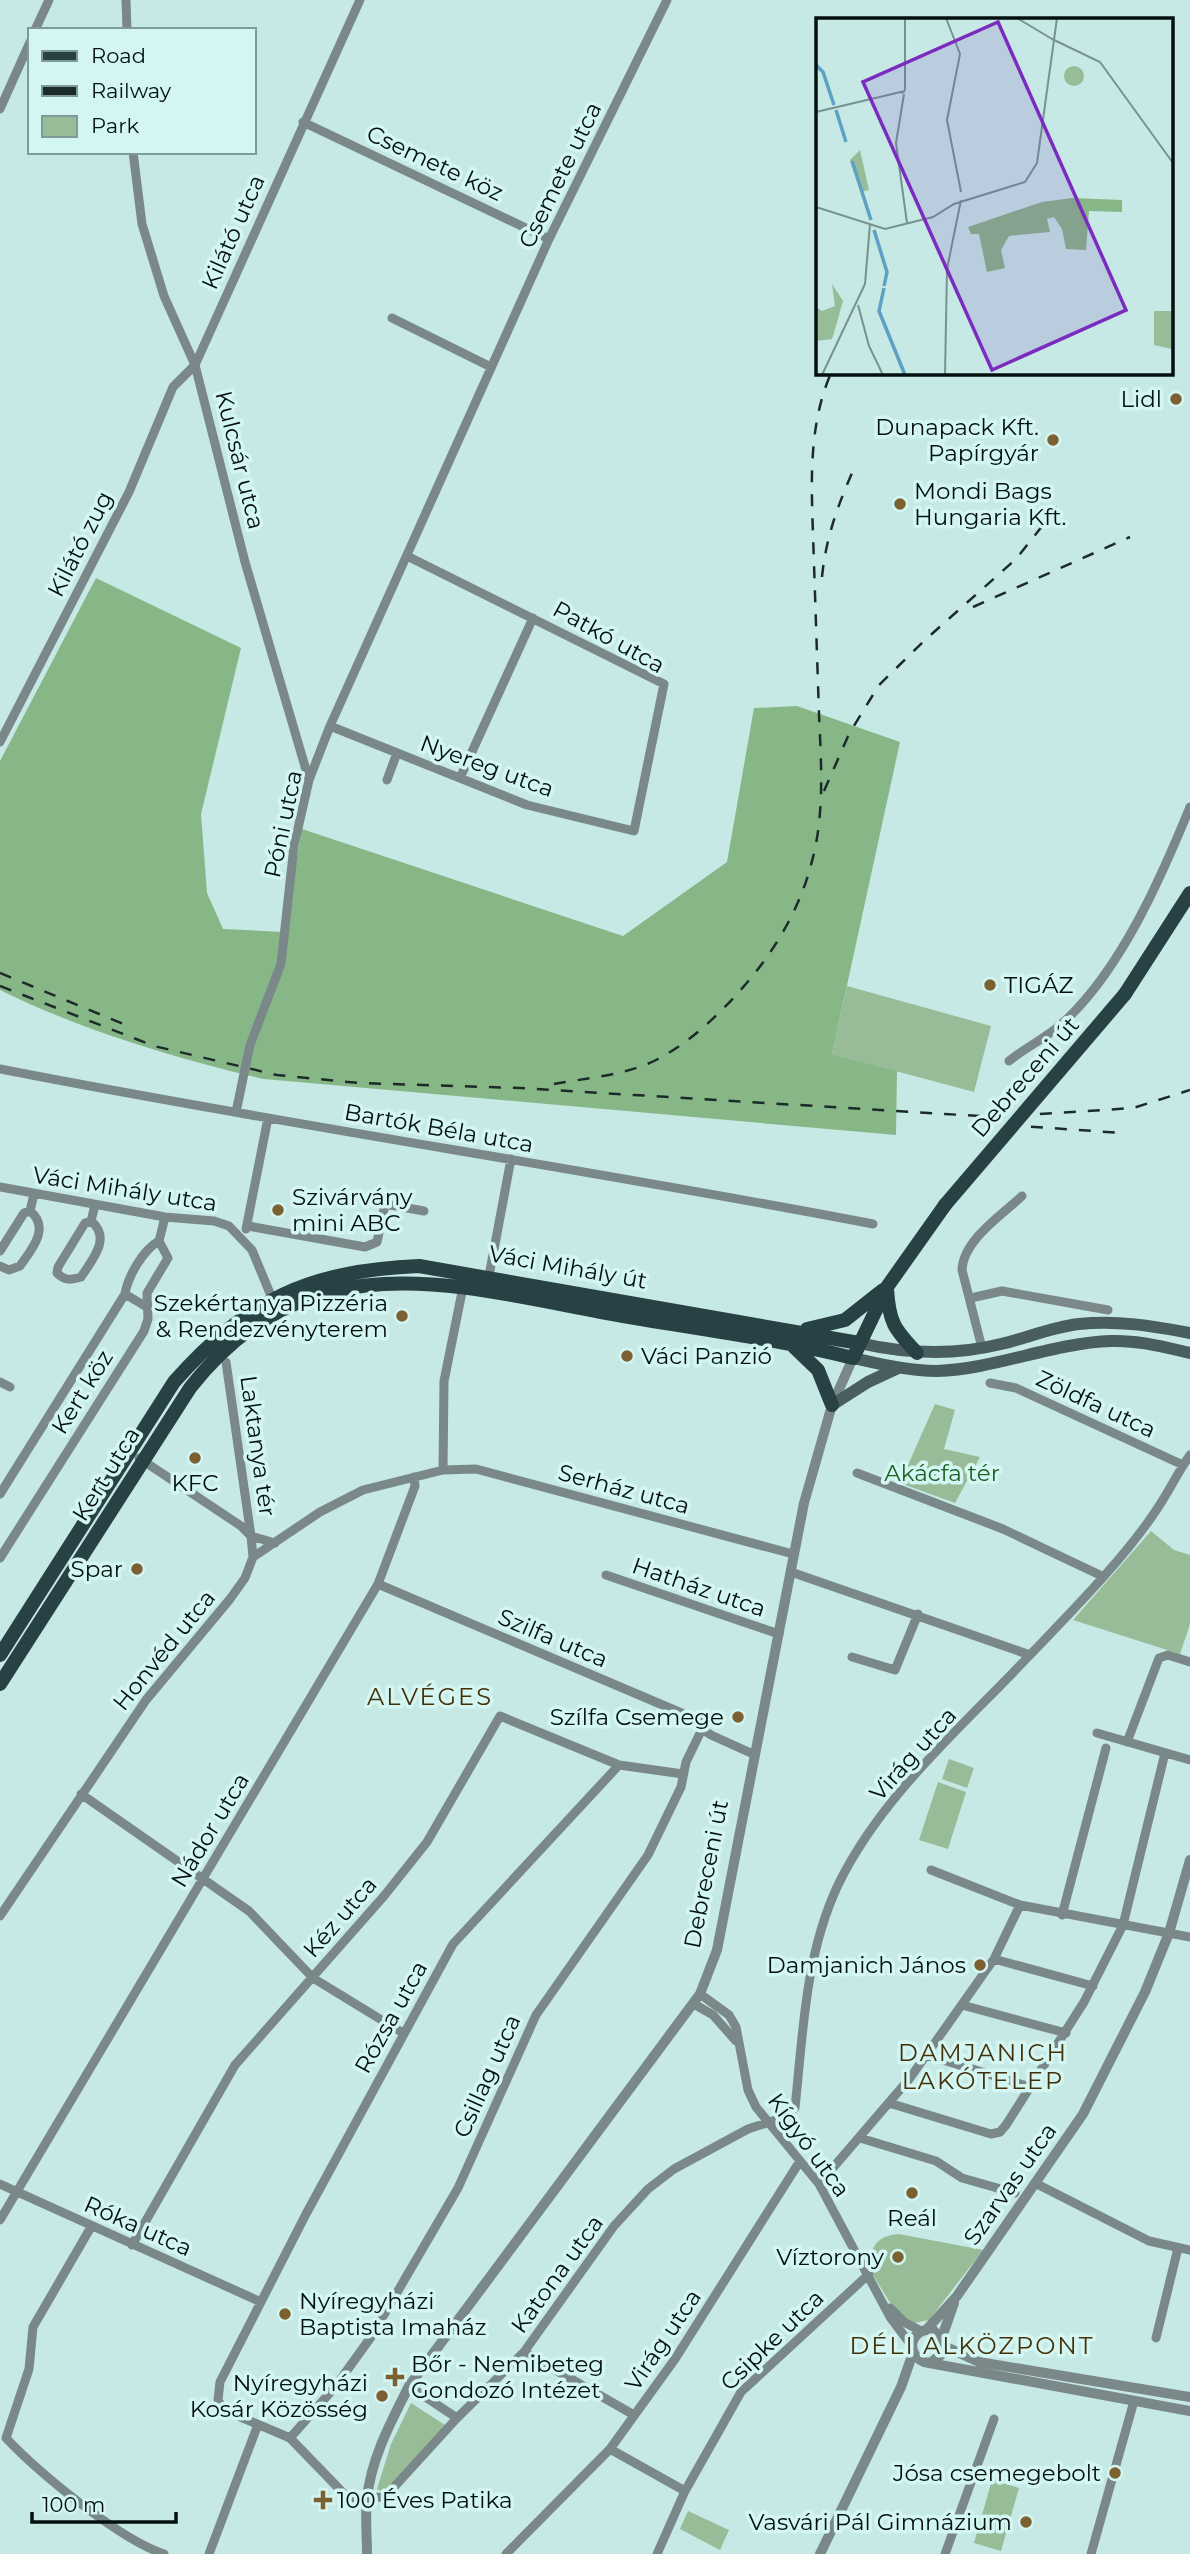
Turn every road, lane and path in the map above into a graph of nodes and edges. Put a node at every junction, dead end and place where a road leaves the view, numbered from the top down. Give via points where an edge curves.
1 (49, 0) edge
2 (126, 0) edge
3 (360, 0) edge
4 (666, 0) edge
5 (36, 28) edge
6 (127, 28) edge
7 (28, 46) edge
8 (0, 109) edge
9 (303, 122) junction
10 (133, 154) edge
11 (549, 239) junction
12 (392, 318) dead end
13 (195, 365) junction
14 (491, 368) junction
15 (407, 556) junction
16 (533, 618) junction
17 (330, 726) junction
18 (0, 742) edge
19 (397, 753) junction
20 (460, 778) junction
21 (309, 779) junction
22 (387, 780) dead end
23 (1190, 807) edge
24 (634, 831) joint
25 (1190, 893) edge
26 (1009, 1061) dead end
27 (0, 1069) edge
28 (236, 1112) junction
29 (268, 1118) junction
30 (511, 1159) junction
31 (0, 1187) edge
32 (34, 1194) junction
33 (1022, 1196) dead end
34 (95, 1205) junction
35 (30, 1211) junction
36 (424, 1211) dead end
37 (165, 1217) junction
38 (91, 1221) junction
39 (873, 1224) dead end
40 (248, 1226) junction
41 (241, 1237) junction
42 (159, 1241) junction
43 (0, 1251) edge
44 (0, 1266) edge
45 (489, 1276) junction
46 (463, 1287) junction
47 (887, 1287) junction
48 (125, 1294) junction
49 (971, 1298) junction
50 (274, 1305) junction
51 (145, 1306) junction
52 (1108, 1310) dead end
53 (1190, 1333) edge
54 (793, 1337) junction
55 (859, 1343) junction
56 (982, 1348) junction
57 (917, 1353) junction
58 (1190, 1353) edge
59 (853, 1358) junction
60 (226, 1362) dead end
61 (899, 1368) junction
62 (0, 1382) edge
63 (990, 1383) dead end
64 (10, 1387) dead end
65 (832, 1405) junction
66 (135, 1455) junction
67 (1190, 1455) edge
68 (1183, 1465) junction
69 (443, 1470) junction
70 (857, 1473) dead end
71 (414, 1477) junction
72 (0, 1494) edge
73 (251, 1536) junction
74 (275, 1543) junction
75 (793, 1554) junction
76 (0, 1558) edge
77 (253, 1558) junction
78 (791, 1572) junction
79 (606, 1576) dead end
80 (1102, 1576) junction
81 (378, 1584) junction
82 (918, 1614) junction
83 (779, 1634) junction
84 (0, 1655) edge
85 (1030, 1655) junction
86 (852, 1657) dead end
87 (1190, 1662) edge
88 (0, 1684) edge
89 (705, 1727) junction
90 (1097, 1733) dead end
91 (1127, 1742) junction
92 (1107, 1748) dead end
93 (754, 1751) junction
94 (1165, 1753) junction
95 (1190, 1760) edge
96 (619, 1765) junction
97 (683, 1774) junction
98 (80, 1794) junction
99 (1190, 1860) edge
100 (931, 1870) dead end
101 (204, 1878) junction
102 (1020, 1905) junction
103 (1062, 1915) junction
104 (0, 1916) edge
105 (1123, 1925) junction
106 (1169, 1933) junction
107 (1190, 1937) edge
108 (994, 1959) junction
109 (313, 1978) junction
110 (1093, 1986) junction
111 (697, 1999) junction
112 (962, 2005) junction
113 (404, 2033) junction
114 (1066, 2033) junction
115 (927, 2055) junction
116 (1030, 2087) junction
117 (889, 2103) junction
118 (767, 2122) junction
119 (860, 2138) junction
120 (800, 2161) junction
121 (1035, 2183) junction
122 (0, 2184) edge
123 (819, 2184) junction
124 (16, 2192) junction
125 (1015, 2193) dead end
126 (0, 2220) edge
127 (91, 2227) junction
128 (132, 2245) junction
129 (1178, 2248) junction
130 (1190, 2250) edge
131 (869, 2274) junction
132 (957, 2296) junction
133 (261, 2302) junction
134 (884, 2302) junction
135 (924, 2330) junction
136 (1156, 2337) dead end
137 (943, 2342) junction
138 (912, 2349) junction
139 (524, 2352) junction
140 (929, 2362) junction
141 (409, 2386) junction
142 (901, 2387) junction
143 (1190, 2397) edge
144 (1133, 2402) junction
145 (1190, 2411) edge
146 (634, 2415) junction
147 (457, 2418) junction
148 (994, 2419) dead end
149 (257, 2427) junction
150 (290, 2438) junction
151 (610, 2449) junction
152 (685, 2491) junction
153 (367, 2499) junction
154 (164, 2554) edge
155 (209, 2554) edge
156 (368, 2554) edge
157 (506, 2554) edge
158 (657, 2554) edge
159 (820, 2554) edge
160 (944, 2554) edge
161 (1091, 2554) edge

1 - 5 street
2 - 6 street
3 - 9 street, Kilátó utca
4 - 11 street, Csemete utca
7 - 8 street
9 - 11 street, Csemete köz
9 - 13 street, Kilátó utca
10 - 13 street, Kulcsár utca via 142,224 164,296
11 - 14 street, Csemete utca
12 - 14 street
13 - 18 street, Kilátó zug via 173,387 129,492
13 - 21 street, Kulcsár utca
14 - 15 street, Csemete utca
15 - 16 street, Patkó utca
15 - 17 street, Póni utca
16 - 20 street
16 - 24 street, Patkó utca via 664,684
17 - 19 street, Nyereg utca
17 - 21 street, Póni utca
19 - 20 street, Nyereg utca
19 - 22 street
20 - 24 street, Nyereg utca via 527,805
21 - 28 street, Póni utca via 294,846 281,964 250,1045
23 - 26 street via 1141,914 1105,972 1067,1020
25 - 47 main road, Debreceni út, bridge via 1125,994 945,1205
27 - 28 street, Bartók Béla utca
28 - 29 street, Bartók Béla utca
29 - 30 street, Bartók Béla utca
29 - 40 street, Váci Mihály utca
30 - 39 street, Bartók Béla utca
30 - 45 street
31 - 32 street, Váci Mihály utca
32 - 34 street, Váci Mihály utca
32 - 35 street
33 - 49 street via 962,1259
34 - 37 street, Váci Mihály utca
34 - 38 street
35 - 43 street via 24,1213
35 - 44 street via 38,1220 39,1237 20,1266 9,1270
36 - 40 street via 385,1204 377,1242 365,1247
37 - 41 street, Váci Mihály utca via 214,1222 229,1226
37 - 42 street, Kert köz
38 - 38 street via 85,1223 58,1267 62,1278 81,1277 100,1247 99,1231
40 - 41 street, Váci Mihály utca
41 - 50 street, Váci Mihály utca via 252,1250
42 - 48 street, Kert köz via 151,1245
42 - 51 street, Kert köz via 168,1258 146,1293
45 - 50 main road, Váci Mihály út via 419,1266 373,1268 326,1277
45 - 54 main road, Váci Mihály út
46 - 50 main road, Váci Mihály út via 367,1283
46 - 54 main road, Váci Mihály út
46 - 69 street via 444,1381
47 - 54 main road, Debreceni út via 845,1320
47 - 55 main road, Debreceni út
47 - 57 main road via 889,1316 897,1333
48 - 51 street
48 - 72 street, Kert köz
49 - 52 street via 1002,1291
49 - 56 street
50 - 66 main road, Kert utca via 215,1356
51 - 76 street, Kert köz via 148,1320 144,1331
53 - 56 main road via 1104,1322 1067,1326
54 - 55 main road, Váci Mihály út
54 - 59 main road, Váci Mihály út
54 - 65 main road via 818,1370
55 - 57 main road
55 - 59 main road, Debreceni út
56 - 57 main road
58 - 61 main road via 1114,1341 1072,1345 968,1368
59 - 61 main road
59 - 65 street, Debreceni út
60 - 73 street, Laktanya tér
61 - 65 main road
62 - 64 street
63 - 68 street, Zöldfa utca via 1016,1388
65 - 75 street, Debreceni út
66 - 73 street, Laktanya tér
66 - 84 main road, Kert utca
66 - 88 main road, Kert utca
67 - 68 street, Virág utca
68 - 80 street, Virág utca via 1156,1511
69 - 71 street
69 - 75 street, Serház utca via 476,1469
70 - 80 street via 1003,1529
71 - 74 street, Honvéd utca via 363,1490
71 - 81 street, Nádor utca via 415,1486
73 - 74 street
73 - 77 street, Laktanya tér
74 - 77 street, Honvéd utca
75 - 78 street, Debreceni út
77 - 98 street, Honvéd utca via 230,1599 146,1700
78 - 82 street
78 - 83 street, Debreceni út
79 - 83 street, Hatház utca
80 - 85 street, Virág utca
81 - 89 street, Szilfa utca
81 - 101 street, Nádor utca
82 - 85 street
82 - 86 street via 895,1670
83 - 93 street, Debreceni út
85 - 118 street, Virág utca via 901,1791 839,1885 821,1928 808,1980 795,2108
87 - 91 street via 1168,1655 1159,1658
89 - 93 street, Szilfa utca
89 - 97 street, Csillag utca
90 - 91 street
91 - 94 street
92 - 103 street
93 - 111 street, Debreceni út via 717,1950
94 - 95 street
94 - 105 street
96 - 97 street
96 - 109 street, Kéz utca via 500,1716 427,1842
96 - 113 street, Rózsa utca via 453,1944
97 - 150 street, Csillag utca via 648,1855 536,2015 458,2188 371,2337
98 - 101 street
98 - 104 street, Honvéd utca
99 - 106 street, Szarvas utca
100 - 102 street
101 - 109 street via 248,1911
101 - 124 street, Nádor utca
102 - 103 street
102 - 108 street
103 - 105 street
105 - 106 street
105 - 110 street
106 - 107 street
106 - 121 street, Szarvas utca via 1145,1992 1083,2114
108 - 110 street
108 - 112 street
109 - 113 street
109 - 128 street, Kéz utca via 235,2065
110 - 114 street
111 - 118 street, Kígyó utca via 729,2015 736,2026 748,2090
111 - 141 street, Debreceni út
112 - 114 street
112 - 115 street
113 - 133 street, Rózsa utca
114 - 116 street
115 - 116 street
115 - 117 street
116 - 117 street via 1000,2132 991,2134
117 - 119 street
118 - 120 street, Kígyó utca
118 - 139 street, Katona utca via 674,2169 648,2189 614,2226
119 - 123 street
119 - 125 street via 936,2161 962,2178
120 - 123 street, Kígyó utca
120 - 146 street, Virág utca via 676,2359
121 - 129 street via 1149,2241
121 - 132 street, Szarvas utca
122 - 124 street, Róka utca
123 - 131 street, Kígyó utca
124 - 126 street, Nádor utca
124 - 127 street, Róka utca
127 - 128 street, Róka utca
127 - 154 street via 33,2327 29,2369 6,2438 94,2512
128 - 133 street, Róka utca
129 - 130 street
129 - 136 street
131 - 134 street, Kígyó utca
131 - 152 street, Csipke utca via 741,2392
132 - 135 street, Szarvas utca
132 - 137 street, Szarvas utca
133 - 149 street, Rózsa utca via 220,2382 218,2400 224,2410
134 - 135 street, Kígyó utca via 904,2322
134 - 138 street, Kígyó utca
135 - 137 street
135 - 138 street via 914,2336
137 - 140 street via 942,2354
137 - 143 street via 979,2362
138 - 140 street
138 - 142 street
139 - 146 street
139 - 147 street, Katona utca
140 - 142 street
140 - 144 street
141 - 147 street
141 - 153 street, Debreceni út via 382,2439
142 - 159 street
144 - 145 street
144 - 161 street
146 - 151 street, Virág utca
147 - 153 street, Katona utca via 385,2497
148 - 160 street
149 - 150 street
149 - 155 street
150 - 153 street via 348,2498
151 - 152 street
151 - 157 street, Virág utca
152 - 158 street, Csipke utca
153 - 156 street, Debreceni út

